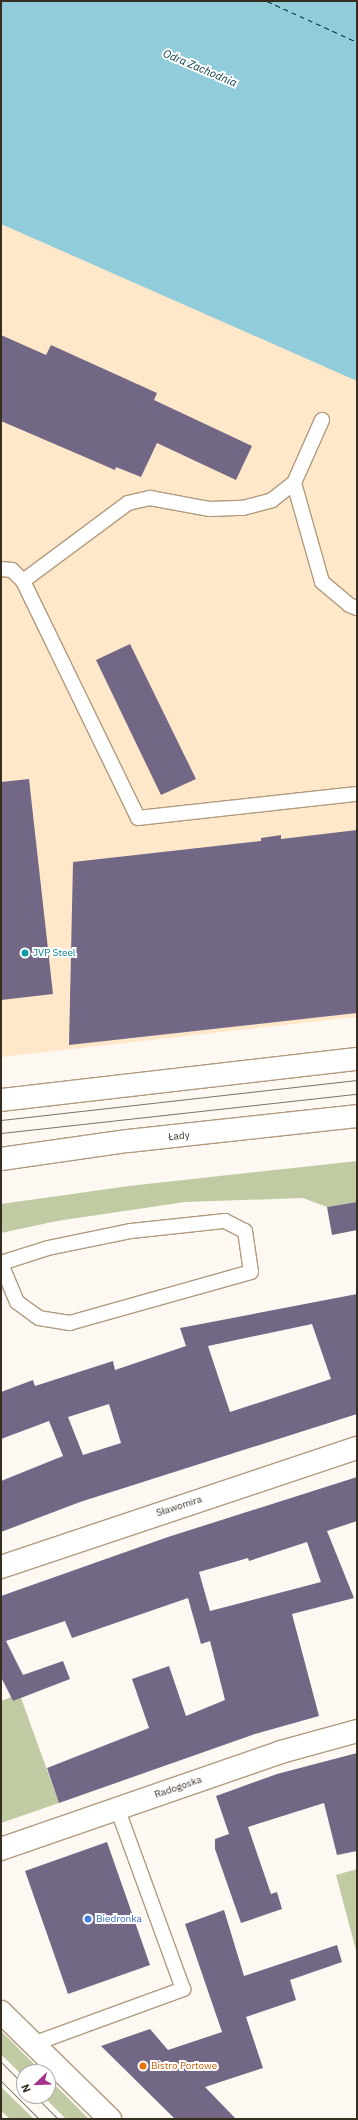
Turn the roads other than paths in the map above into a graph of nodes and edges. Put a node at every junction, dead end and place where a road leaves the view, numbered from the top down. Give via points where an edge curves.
1 (322, 420) dead end
2 (294, 483) junction
3 (1, 569) edge
4 (23, 581) junction
5 (357, 608) edge
6 (357, 794) edge
7 (357, 1059) edge
8 (1, 1100) edge
9 (357, 1116) edge
10 (1, 1159) edge
11 (1, 1264) edge
12 (357, 1448) edge
13 (1, 1567) edge
14 (357, 1731) edge
15 (117, 1808) junction
16 (1, 1849) edge
17 (1, 2012) edge
18 (33, 2044) junction
19 (110, 2119) edge

1 - 2 lane
2 - 4 lane via 272,500 243,508 210,509 150,498 128,503
2 - 5 lane via 322,582 349,605
3 - 4 lane via 12,570
4 - 6 lane via 138,818
7 - 8 street
9 - 10 street, Łady via 128,1141
11 - 11 lane via 48,1248 131,1231 225,1221 245,1231 251,1272 70,1322 40,1318 17,1302
12 - 13 street, Sławomira
14 - 15 street, Radogoska via 281,1752
15 - 16 street, Radogoska
15 - 18 lane via 183,1989
17 - 18 street
18 - 19 street

